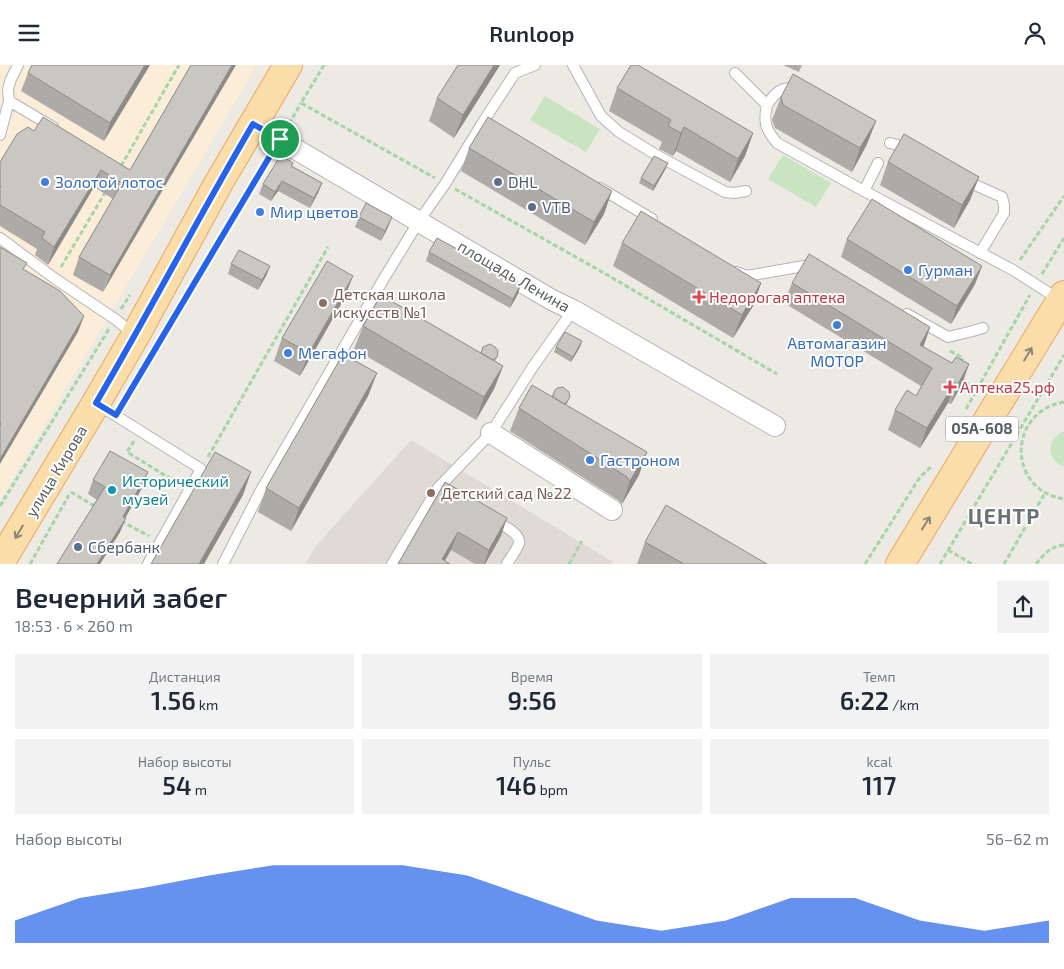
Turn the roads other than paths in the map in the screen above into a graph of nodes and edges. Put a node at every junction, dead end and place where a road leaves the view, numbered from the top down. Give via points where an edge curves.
1 (18, 65) edge
2 (288, 65) edge
3 (535, 65) edge
4 (573, 65) edge
5 (735, 73) dead end
6 (804, 91) edge
7 (9, 101) junction
8 (767, 105) junction
9 (1, 123) edge
10 (253, 124) junction
11 (60, 131) edge
12 (0, 135) edge
13 (890, 143) dead end
14 (917, 154) edge
15 (878, 163) dead end
16 (958, 177) edge
17 (595, 186) edge
18 (746, 191) dead end
19 (864, 191) junction
20 (419, 221) junction
21 (663, 226) edge
22 (0, 237) edge
23 (980, 253) junction
24 (822, 266) edge
25 (730, 268) edge
26 (1061, 305) edge
27 (898, 309) edge
28 (573, 310) junction
29 (983, 327) dead end
30 (137, 332) junction
31 (96, 403) junction
32 (775, 426) dead end
33 (491, 433) junction
34 (612, 510) dead end
35 (481, 513) edge
36 (0, 563) edge
37 (148, 564) edge
38 (223, 564) edge
39 (392, 564) edge
40 (507, 564) edge
41 (900, 564) edge

1 - 7 lane via 8,89
2 - 10 main road, улица Кирова
3 - 20 lane via 515,73 487,125
4 - 18 lane via 601,116 619,133 725,192
5 - 8 lane
6 - 8 lane via 783,89
7 - 9 lane
7 - 11 lane
8 - 19 lane via 765,124 777,143
9 - 12 lane
10 - 20 street, площадь Ленина
10 - 30 main road, улица Кирова
13 - 14 lane
15 - 19 lane
16 - 23 lane via 1002,197 1004,213
17 - 21 lane
19 - 23 lane
20 - 28 street, площадь Ленина
20 - 38 lane via 260,492
22 - 30 lane via 54,278
23 - 26 lane via 1036,284
24 - 25 lane via 815,263 747,276
41 -> 26 main road, 05А-608
27 - 29 lane via 948,337
28 - 32 street, площадь Ленина
28 - 33 lane
30 - 31 main road, улица Кирова
31 -> 36 main road, улица Кирова
31 - 37 lane via 201,469
33 - 34 street
33 - 39 lane via 442,490
35 - 40 lane via 519,538

